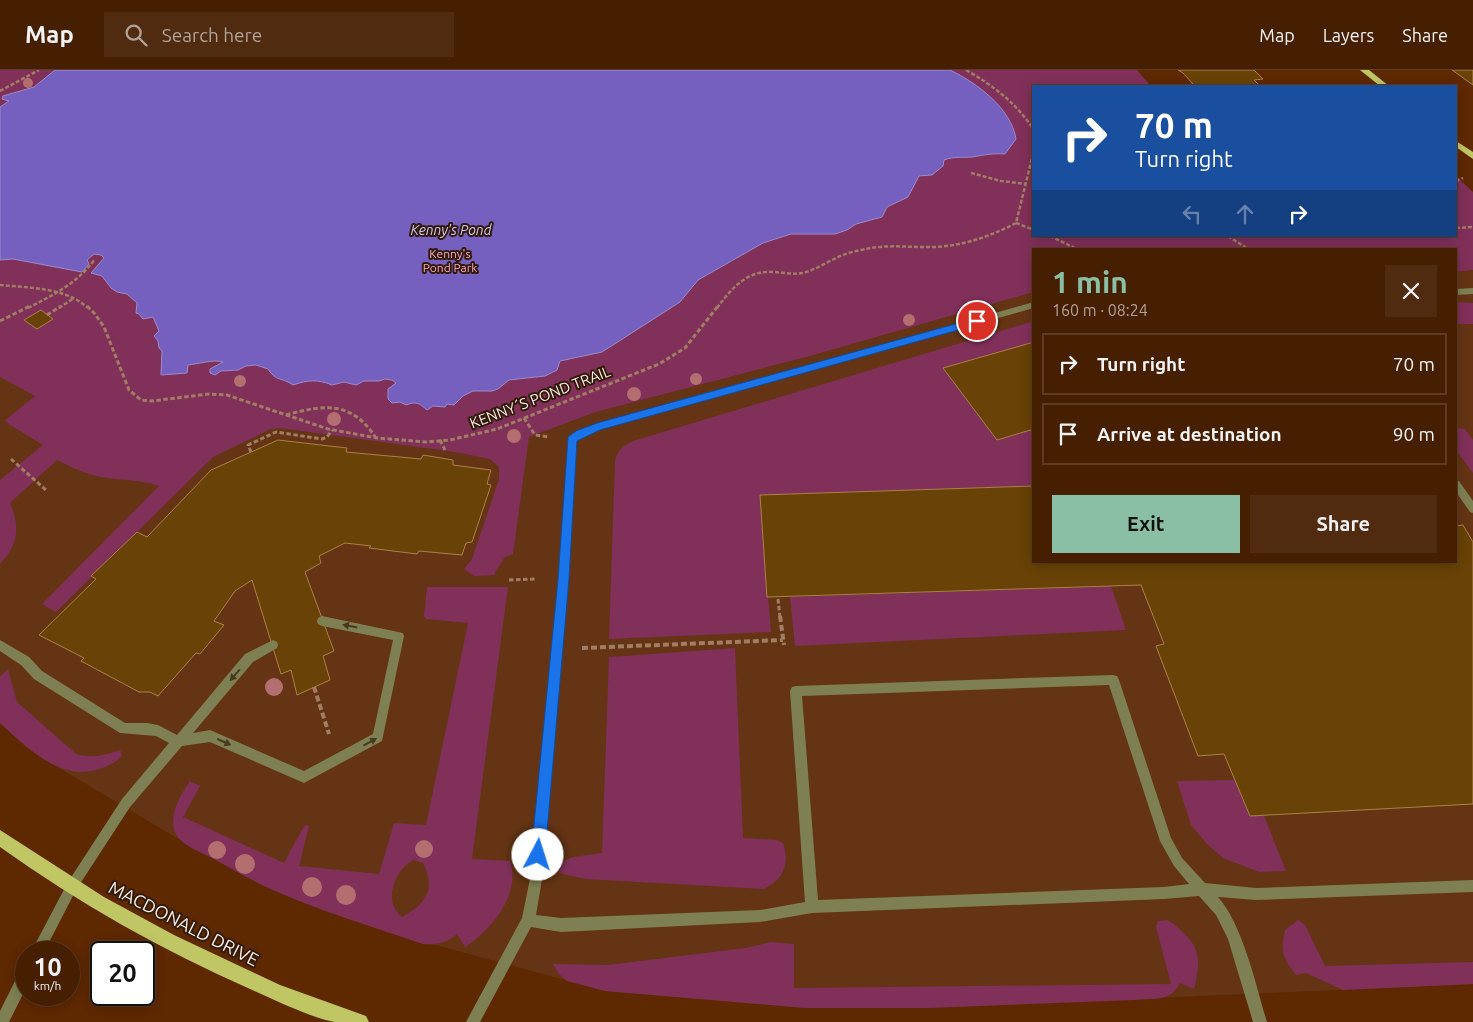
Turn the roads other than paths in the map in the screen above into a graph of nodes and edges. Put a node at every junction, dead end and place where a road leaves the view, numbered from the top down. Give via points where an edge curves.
1 (1364, 70) edge
2 (1384, 85) edge
3 (1457, 144) edge
4 (1473, 156) edge
5 (1473, 291) edge
6 (1457, 292) edge
7 (1032, 306) edge
8 (1457, 485) edge
9 (1473, 509) edge
10 (322, 621) dead end
11 (0, 645) edge
12 (273, 645) dead end
13 (177, 741) junction
14 (0, 838) edge
15 (72, 886) junction
16 (1473, 886) edge
17 (1201, 889) junction
18 (812, 907) junction
19 (528, 920) junction
20 (43, 941) edge
21 (15, 996) edge
22 (2, 1022) edge
23 (360, 1022) edge
24 (473, 1022) edge
25 (1260, 1022) edge

1 - 2 main road
3 - 4 main road
5 - 6 lane
7 - 19 lane via 597,427 572,440 558,648 536,874
8 - 9 lane
13 -> 10 lane via 210,736 304,778 378,737 399,636
11 - 13 lane via 25,661 38,675 124,729 158,731
12 -> 13 lane via 249,658
13 - 15 lane via 126,803
14 - 15 main road, MACDONALD DRIVE
15 - 20 lane
15 - 23 main road, MACDONALD DRIVE via 194,954 275,991
16 - 17 lane via 1256,894
17 - 18 lane
17 - 18 lane via 1166,842 1113,680 796,691
17 - 25 lane via 1221,910 1234,937
18 - 19 lane via 760,916 679,920 561,925
19 - 24 lane
21 - 22 lane

